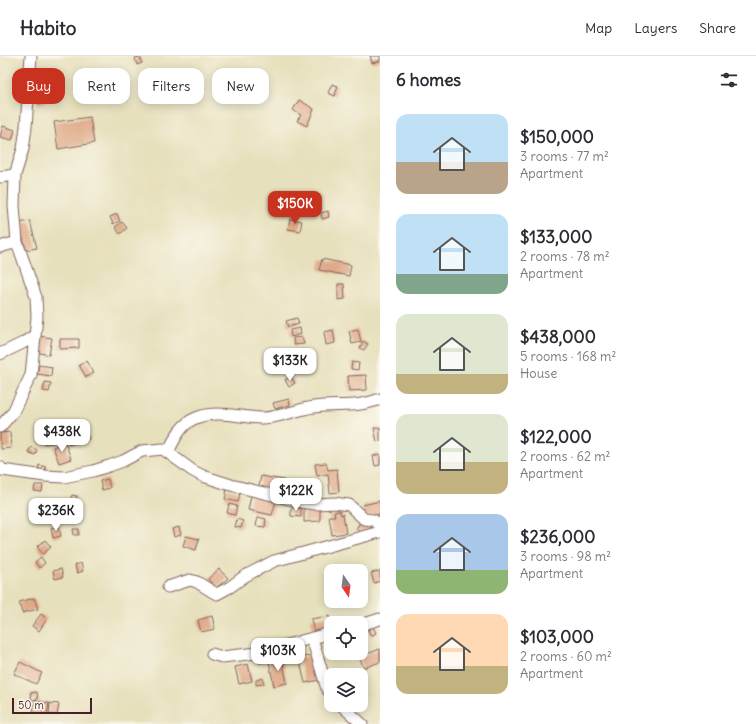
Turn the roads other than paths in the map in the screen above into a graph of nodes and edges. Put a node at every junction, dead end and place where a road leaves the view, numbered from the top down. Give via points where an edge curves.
1 (31, 56) edge
2 (15, 175) junction
3 (0, 178) edge
4 (17, 242) junction
5 (0, 247) edge
6 (35, 335) junction
7 (0, 354) edge
8 (380, 399) edge
9 (0, 427) edge
10 (168, 452) junction
11 (0, 467) edge
12 (380, 525) edge
13 (380, 532) edge
14 (168, 587) dead end
15 (380, 619) edge
16 (368, 623) edge
17 (324, 635) edge
18 (312, 638) junction
19 (212, 654) dead end
20 (324, 679) edge
21 (349, 712) edge
22 (362, 724) edge

1 - 2 street via 26,127
2 - 3 street
2 - 4 street
4 - 5 street
4 - 6 street via 36,297
6 - 7 street
6 - 9 street via 31,375 12,412
8 - 10 street via 361,405 314,407 269,418 208,414 195,418 184,426
10 - 11 street via 163,449 142,451 93,472 64,477 2,470
10 - 12 street via 203,476 301,502 334,502 349,505 364,519 373,520
13 - 14 street via 274,561 218,594 190,580
15 - 16 street
17 - 18 street
18 - 19 street via 257,653 222,657
18 - 20 street
21 - 22 street

